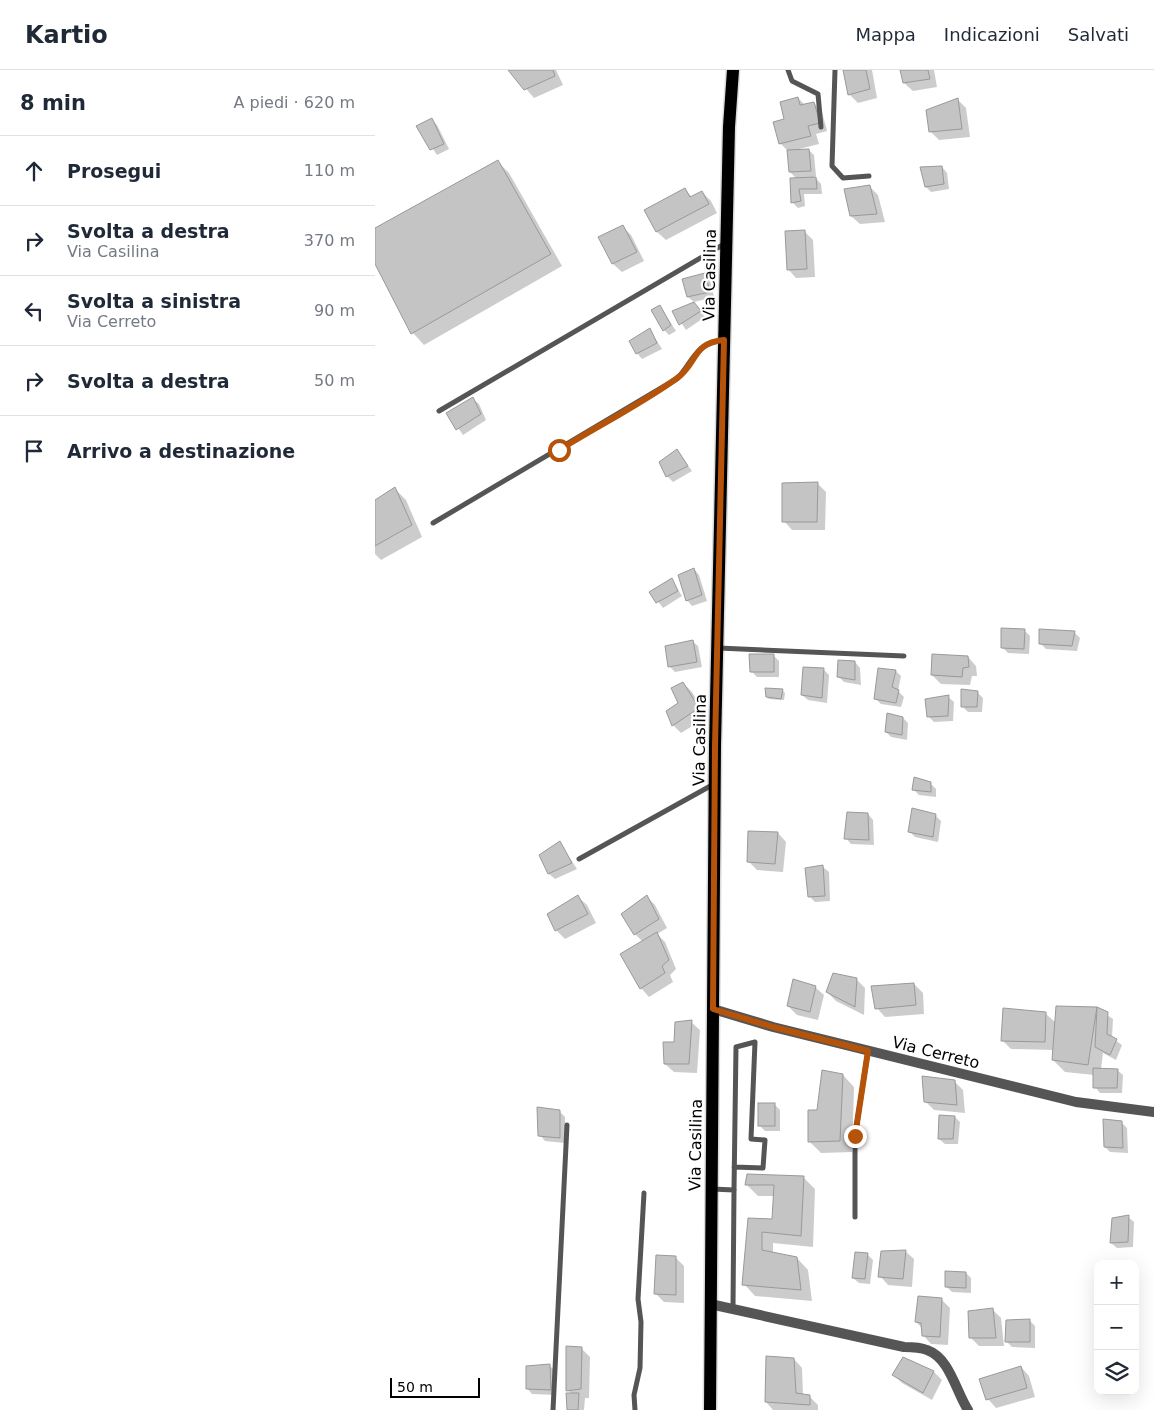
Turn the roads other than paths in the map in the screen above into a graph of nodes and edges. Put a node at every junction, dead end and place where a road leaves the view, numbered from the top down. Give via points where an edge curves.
1 (733, 70) edge
2 (788, 70) edge
3 (835, 70) edge
4 (821, 127) dead end
5 (869, 176) dead end
6 (726, 243) junction
7 (724, 340) junction
8 (439, 411) dead end
9 (433, 523) dead end
10 (717, 648) junction
11 (904, 656) dead end
12 (715, 784) junction
13 (579, 859) dead end
14 (713, 1009) junction
15 (868, 1051) junction
16 (1154, 1112) edge
17 (567, 1125) dead end
18 (734, 1168) junction
19 (711, 1190) junction
20 (734, 1190) junction
21 (644, 1193) dead end
22 (855, 1216) dead end
23 (710, 1304) junction
24 (733, 1308) junction
25 (553, 1410) edge
26 (635, 1410) edge
27 (710, 1410) edge
28 (968, 1410) edge

1 - 6 main road, Via Casilina
2 - 4 lane via 792,81 818,94
3 - 5 lane via 832,166 843,178
6 - 7 main road, Via Casilina
6 - 8 lane
7 - 9 lane via 711,341 701,347 678,378
7 - 10 main road, Via Casilina
10 - 11 lane
10 - 12 main road, Via Casilina
12 - 13 lane
12 - 14 main road, Via Casilina
14 - 15 street, Via Cerreto
14 - 19 main road, Via Casilina
15 - 16 street, Via Cerreto via 1076,1102
15 - 22 lane via 855,1136
17 - 25 lane
18 - 18 lane via 736,1047 755,1042 751,1139 765,1140 763,1168
18 - 20 lane
19 - 20 lane
19 - 23 main road, Via Casilina
20 - 24 lane
21 - 26 lane via 639,1299 640,1368 634,1395
23 - 24 street
23 - 27 main road, Via Casilina
24 - 28 street via 927,1350 945,1366

